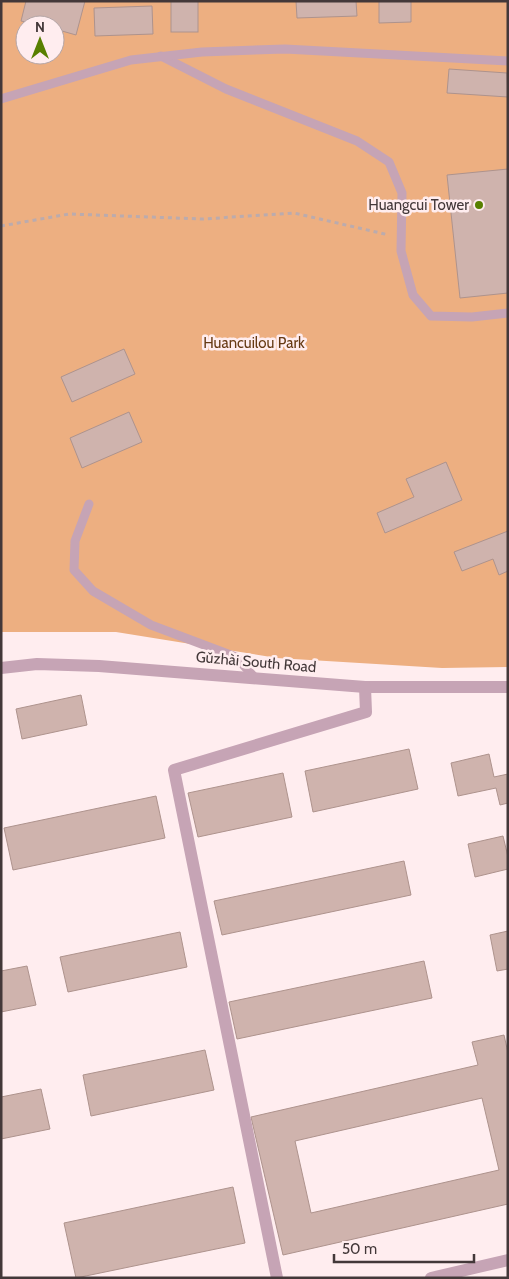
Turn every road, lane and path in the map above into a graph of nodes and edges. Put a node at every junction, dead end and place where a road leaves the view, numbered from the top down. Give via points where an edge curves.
1 (161, 56) junction
2 (508, 61) edge
3 (1, 99) edge
4 (1, 226) edge
5 (401, 238) junction
6 (508, 313) edge
7 (89, 504) dead end
8 (1, 668) edge
9 (256, 679) junction
10 (508, 687) edge
11 (365, 688) junction
12 (508, 1260) edge
13 (277, 1278) edge
14 (431, 1278) edge

1 - 2 lane via 285,49
1 - 3 lane via 131,60
1 - 5 lane via 226,89 358,142 389,162 402,193
4 - 5 path via 69,214 203,218 294,213
5 - 6 lane via 401,251 413,295 431,316 472,317
7 - 9 lane via 75,541 74,570 93,591 150,625 236,657
8 - 9 street, Gǔzhài South Road via 37,664 99,666
9 - 11 street, Gǔzhài South Road
10 - 11 street, Gǔzhài South Road
11 - 13 street via 366,712 174,770
12 - 14 street

